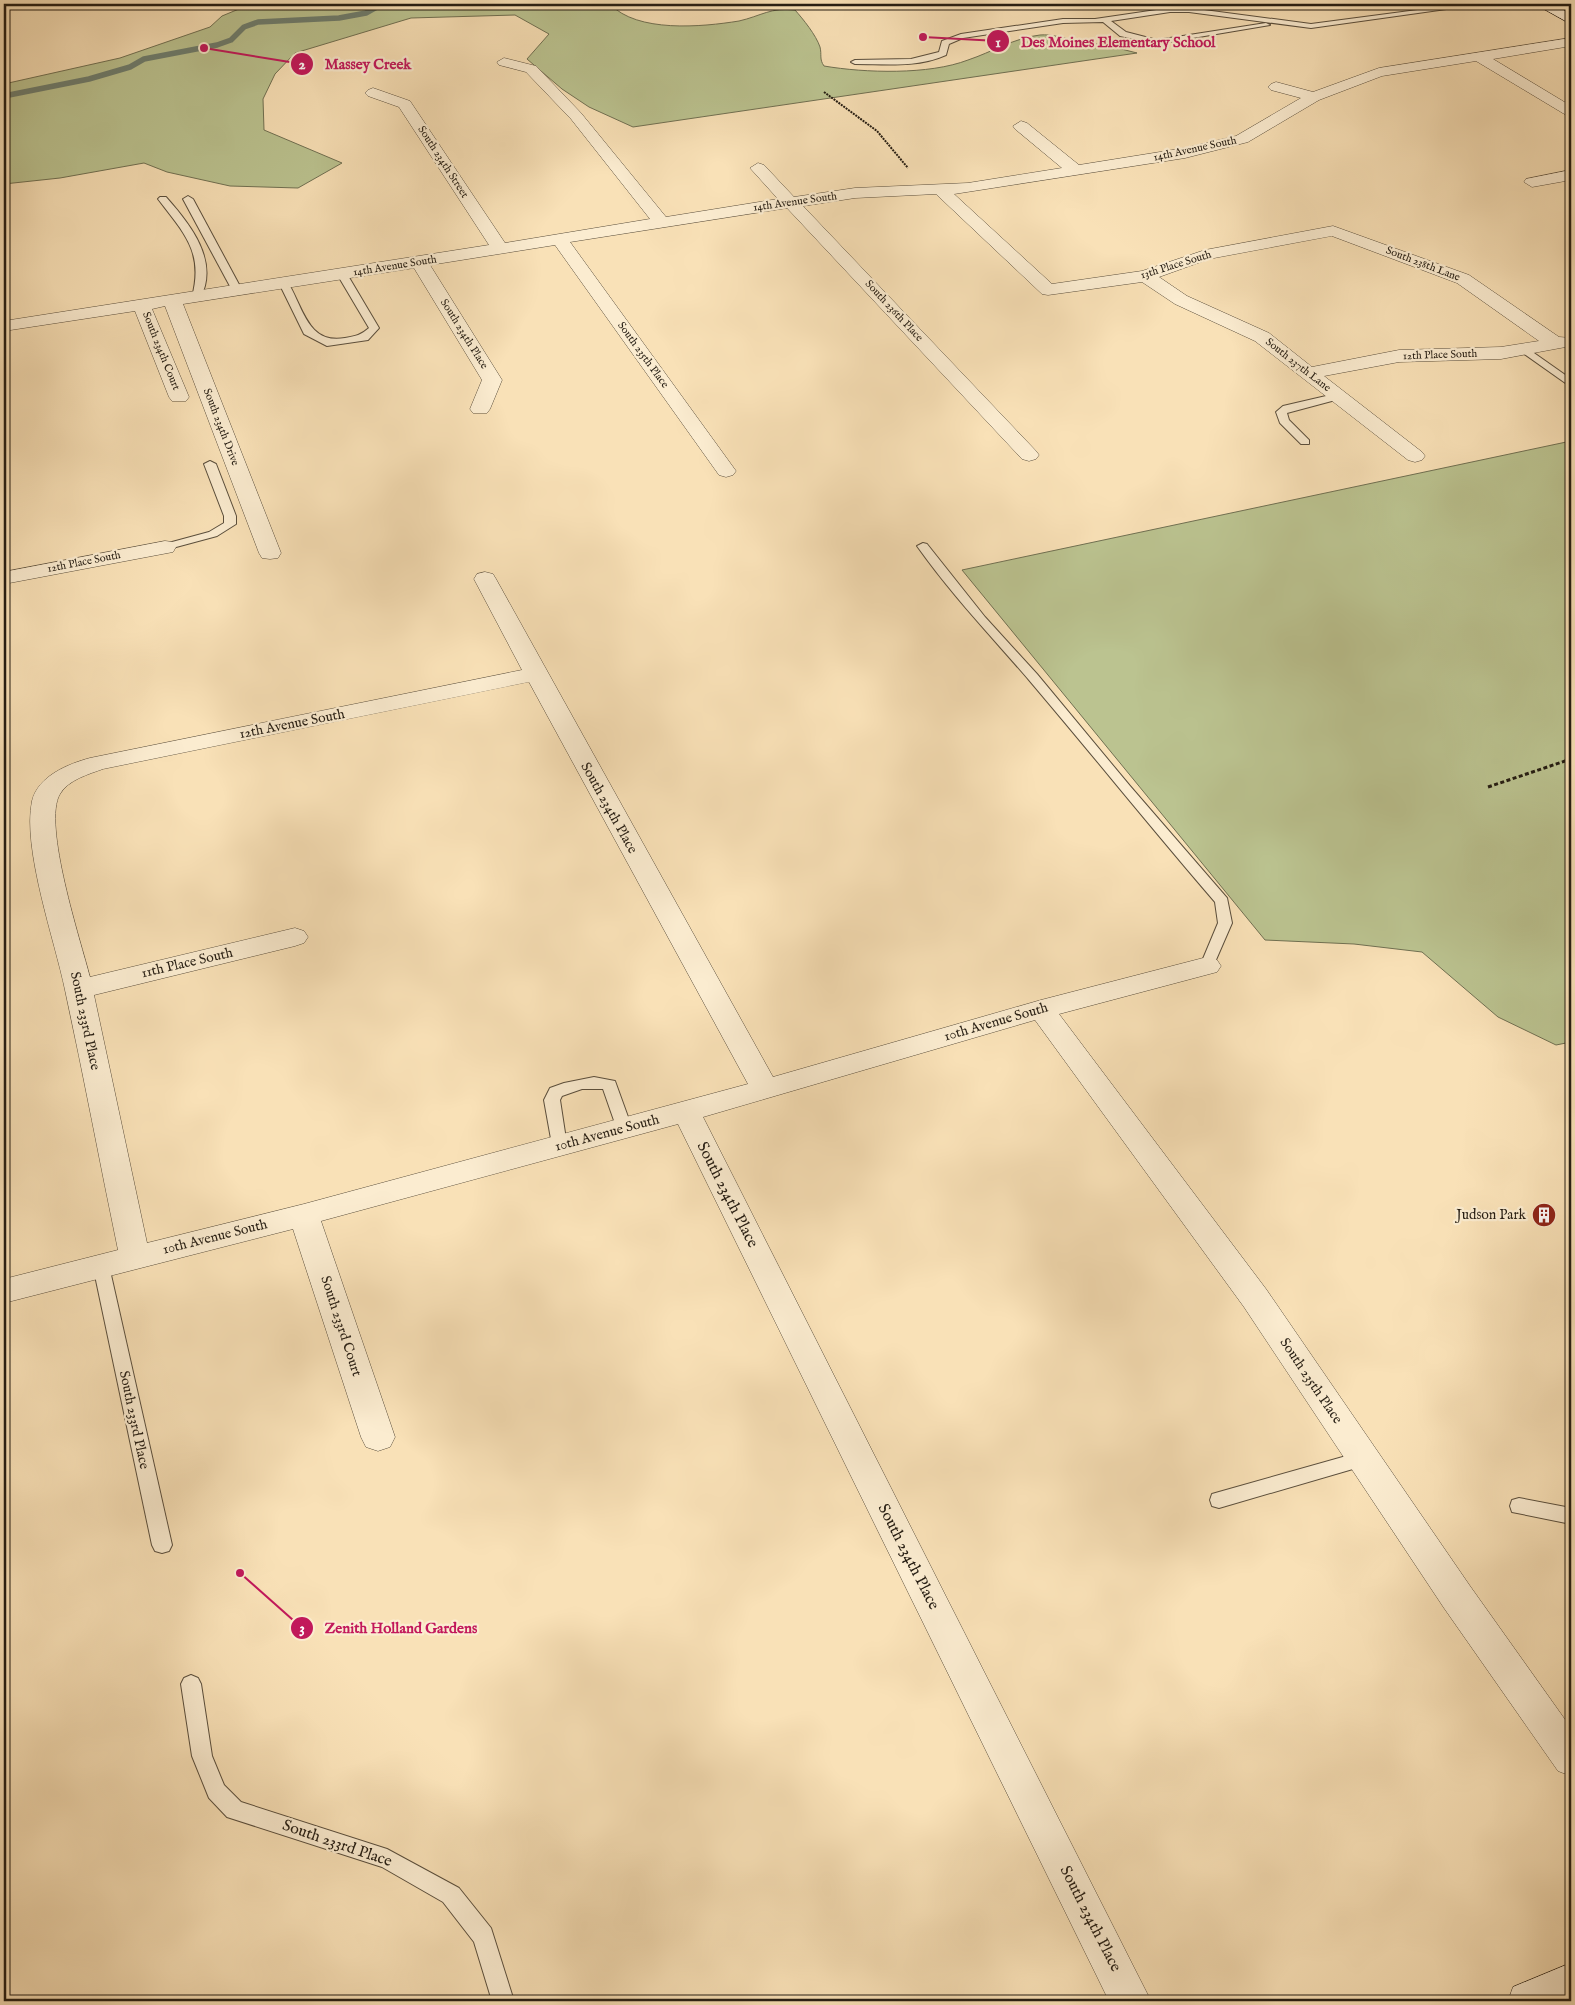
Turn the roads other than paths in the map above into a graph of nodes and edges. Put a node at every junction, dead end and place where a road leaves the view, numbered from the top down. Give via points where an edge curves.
1 (1478, 4) edge
2 (1542, 4) edge
3 (1104, 19) junction
4 (1571, 20) edge
5 (1282, 23) junction
6 (1571, 42) edge
7 (1478, 56) junction
8 (504, 62) dead end
9 (854, 62) dead end
10 (1276, 87) dead end
11 (373, 93) dead end
12 (1314, 97) junction
13 (1571, 112) edge
14 (1021, 126) dead end
15 (758, 168) dead end
16 (1076, 171) junction
17 (1571, 175) edge
18 (1532, 182) dead end
19 (934, 190) junction
20 (163, 199) dead end
21 (188, 199) dead end
22 (793, 203) junction
23 (661, 222) junction
24 (1333, 231) joint
25 (559, 240) junction
26 (500, 249) junction
27 (419, 262) junction
28 (342, 274) junction
29 (1146, 276) junction
30 (284, 283) junction
31 (237, 290) junction
32 (197, 297) junction
33 (172, 300) junction
34 (142, 305) junction
35 (4, 326) edge
36 (1563, 342) edge
37 (1524, 349) junction
38 (1310, 373) junction
39 (1571, 384) edge
40 (1338, 396) junction
41 (179, 397) dead end
42 (480, 409) dead end
43 (1306, 442) dead end
44 (1029, 454) dead end
45 (1415, 456) dead end
46 (210, 464) dead end
47 (726, 471) dead end
48 (923, 546) dead end
49 (164, 547) joint
50 (270, 553) dead end
51 (4, 578) edge
52 (485, 579) dead end
53 (536, 674) junction
54 (53, 787) joint
55 (295, 937) dead end
56 (1207, 966) joint
57 (78, 989) junction
58 (1041, 1009) junction
59 (765, 1088) junction
60 (686, 1112) junction
61 (624, 1128) junction
62 (559, 1146) junction
63 (304, 1215) junction
64 (135, 1257) junction
65 (101, 1266) junction
66 (4, 1291) edge
67 (378, 1437) dead end
68 (1364, 1459) junction
69 (1219, 1500) dead end
70 (1519, 1506) dead end
71 (1571, 1516) edge
72 (162, 1545) dead end
73 (191, 1684) dead end
74 (1571, 1759) edge
75 (1571, 1983) edge
76 (503, 2001) edge
77 (1131, 2001) edge
78 (1528, 2001) edge

1 - 5 lane via 1320,26
2 - 4 street
3 - 5 lane via 1179,10
3 - 5 lane via 1123,34 1157,42
3 - 9 lane via 1063,21 961,36 945,43 943,53 917,61
6 - 7 street, 14th Avenue South
7 - 12 street, 14th Avenue South via 1379,72
7 - 13 street
8 - 23 street via 531,69 576,116
10 - 12 street
11 - 26 street, South 234th Street via 405,104
12 - 16 street, 14th Avenue South via 1249,136 1228,144
14 - 16 street
15 - 22 street, South 236th Place
16 - 19 street, 14th Avenue South via 968,188
17 - 18 street
19 - 22 street, 14th Avenue South via 855,193
19 - 29 street, 13th Place South via 1048,290
20 - 32 lane via 186,226 200,253 203,280
21 - 31 lane
22 - 23 street, 14th Avenue South
22 - 44 street, South 236th Place
23 - 25 street, 14th Avenue South
24 - 29 street, 13th Place South via 1205,255
24 - 36 street, South 238th Lane via 1463,279
25 - 26 street, 14th Avenue South
25 - 47 street, South 235th Place
26 - 27 street, 14th Avenue South
27 - 28 street, 14th Avenue South
27 - 42 street, South 234th Place via 492,380
28 - 30 street, 14th Avenue South
28 - 30 lane via 374,328 364,338 331,344 308,332
29 - 38 street, South 237th Lane via 1181,300 1262,337
30 - 31 street, 14th Avenue South
31 - 32 street, 14th Avenue South
32 - 33 street, 14th Avenue South
33 - 34 street, 14th Avenue South
33 - 50 street, South 234th Drive
34 - 35 street, 14th Avenue South
34 - 41 street, South 234th Court
36 - 37 street, 12th Place South
37 - 38 street, 12th Place South via 1501,353 1399,356
37 - 39 lane
38 - 40 street, South 237th Lane
40 - 43 lane via 1281,412 1284,422
40 - 45 street, South 237th Lane
46 - 49 lane via 230,516 230,524 213,534
48 - 56 lane via 981,620 1222,901 1226,923
49 - 51 street, 12th Place South
52 - 53 street, South 234th Place
53 - 54 street, 12th Avenue South via 99,763 79,770
53 - 59 street, South 234th Place
54 - 57 street, South 233rd Place via 45,799 43,826
55 - 57 street, 11th Place South
56 - 58 street, 10th Avenue South
57 - 64 street, South 233rd Place
58 - 59 street, 10th Avenue South
58 - 68 street, South 235th Place via 1255,1298
59 - 60 street, 10th Avenue South
60 - 61 street, 10th Avenue South
60 - 77 street, South 234th Place
61 - 62 street, 10th Avenue South
61 - 62 lane via 609,1085 590,1080 556,1092 552,1100
62 - 63 street, 10th Avenue South
63 - 64 street, 10th Avenue South
63 - 67 street, South 233rd Court
64 - 65 street, 10th Avenue South
65 - 66 street, 10th Avenue South
65 - 72 lane, South 233rd Place
68 - 69 lane
68 - 74 street, South 235th Place
70 - 71 lane
73 - 76 lane, South 233rd Place via 202,1756 216,1790 234,1810 387,1859 451,1895 483,1936
75 - 78 street

